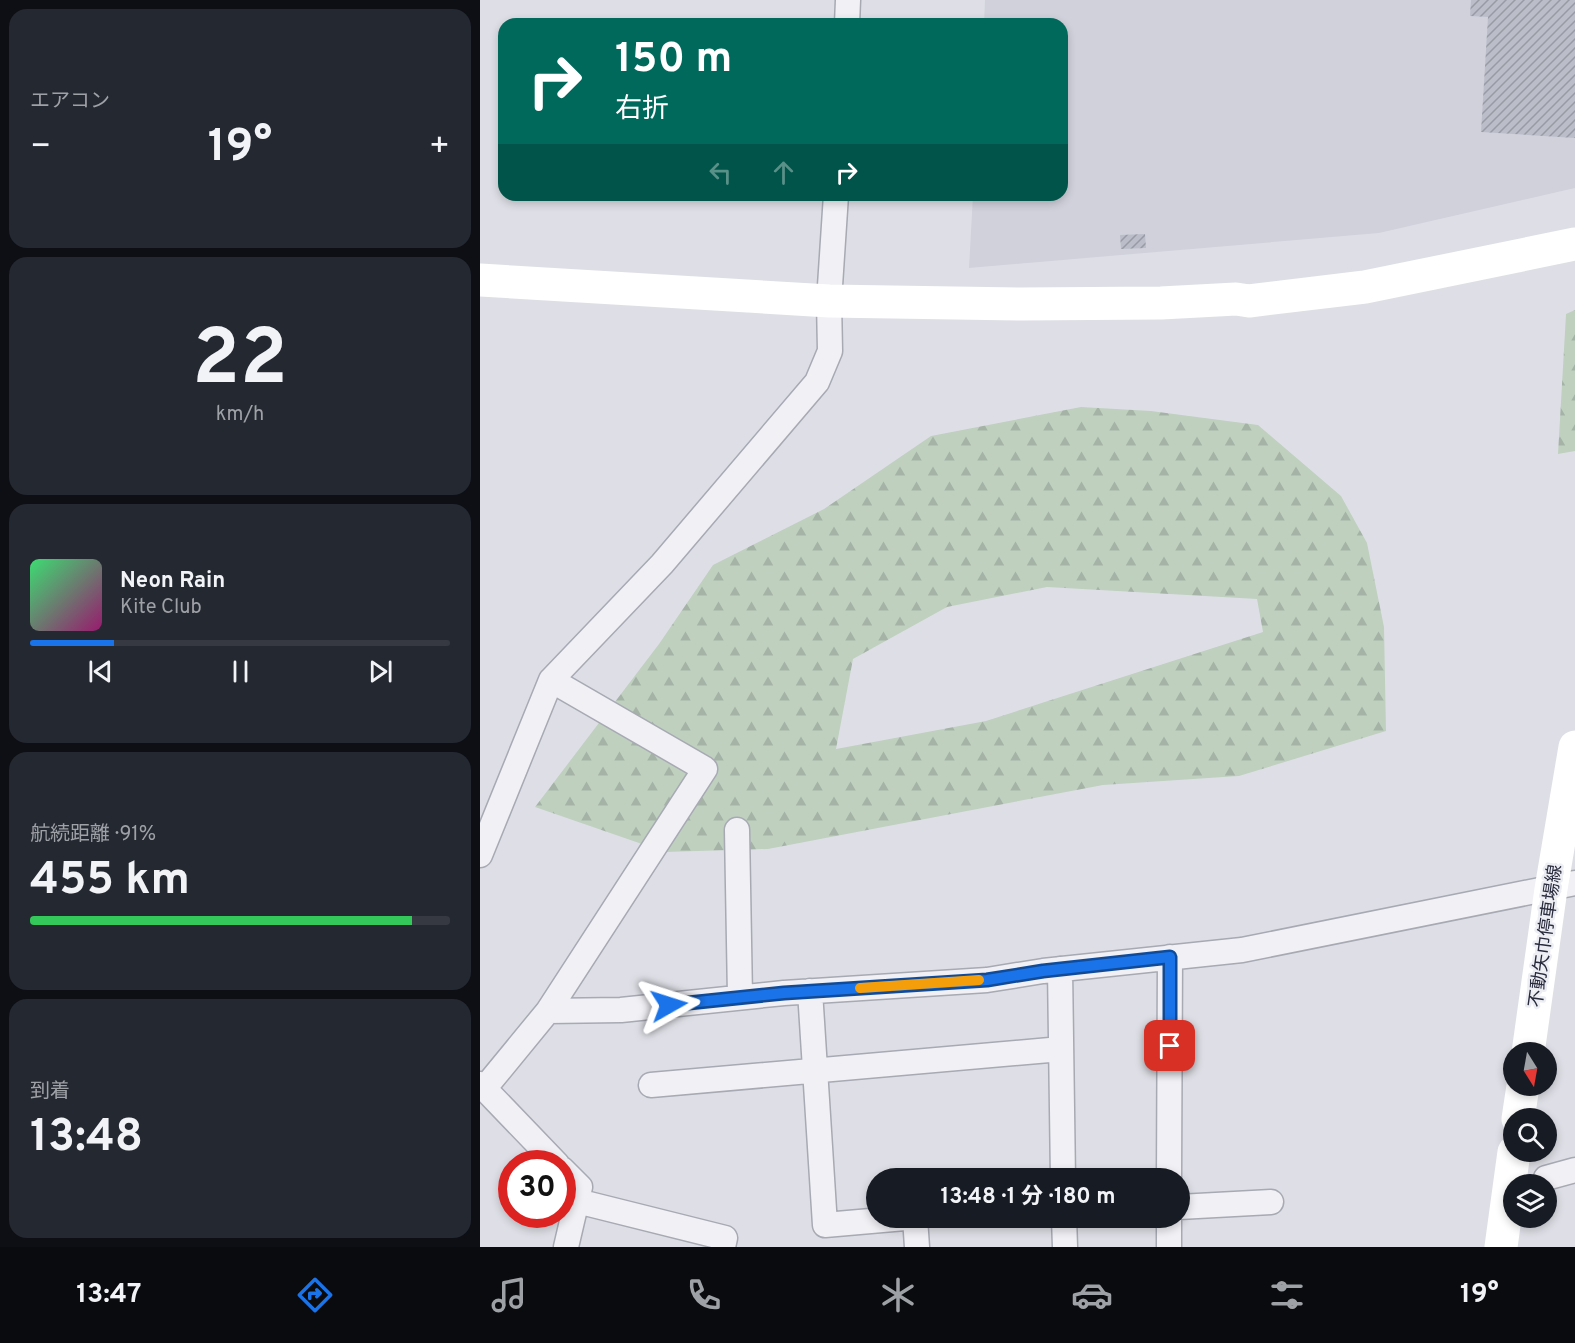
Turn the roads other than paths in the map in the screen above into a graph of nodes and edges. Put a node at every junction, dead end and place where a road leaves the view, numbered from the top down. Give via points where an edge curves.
1 (848, 0) edge
2 (847, 18) edge
3 (836, 201) edge
4 (1575, 244) edge
5 (480, 280) edge
6 (830, 301) junction
7 (551, 680) junction
8 (1575, 747) edge
9 (736, 830) dead end
10 (480, 855) edge
11 (1563, 886) edge
12 (1170, 957) junction
13 (1060, 969) junction
14 (810, 991) junction
15 (740, 997) junction
16 (548, 1011) junction
17 (1530, 1042) edge
18 (1061, 1049) junction
19 (815, 1070) junction
20 (651, 1085) dead end
21 (482, 1086) edge
22 (544, 1150) edge
23 (1513, 1162) edge
24 (1063, 1168) edge
25 (1169, 1168) edge
26 (1575, 1170) edge
27 (1557, 1175) edge
28 (576, 1183) edge
29 (577, 1201) junction
30 (1271, 1202) dead end
31 (1190, 1206) edge
32 (866, 1221) edge
33 (916, 1228) edge
34 (1064, 1228) edge
35 (1169, 1228) edge
36 (566, 1247) edge
37 (723, 1247) edge
38 (917, 1247) edge
39 (1065, 1247) edge
40 (1169, 1247) edge
41 (1500, 1247) edge

1 - 2 street
3 - 6 street
4 - 6 street via 1365,287 1249,301
5 - 6 street
6 - 7 street via 830,351 818,382 662,564
7 - 10 street
7 - 16 street via 705,769
8 - 11 street, 不動矢巾停車場線
9 - 15 street
11 - 12 street via 1242,950
11 - 17 street, 不動矢巾停車場線
12 - 13 street
12 - 25 street
13 - 14 street via 987,980
13 - 18 street
14 - 15 street
14 - 19 street
15 - 16 street via 621,1010
16 - 21 street
18 - 19 street
18 - 24 street
19 - 20 street
19 - 32 street via 825,1225
21 - 22 street
23 - 41 street
26 - 27 street
28 - 29 street via 580,1187
29 - 36 street
29 - 37 street via 725,1238
30 - 31 street
33 - 38 street
34 - 39 street
35 - 40 street

